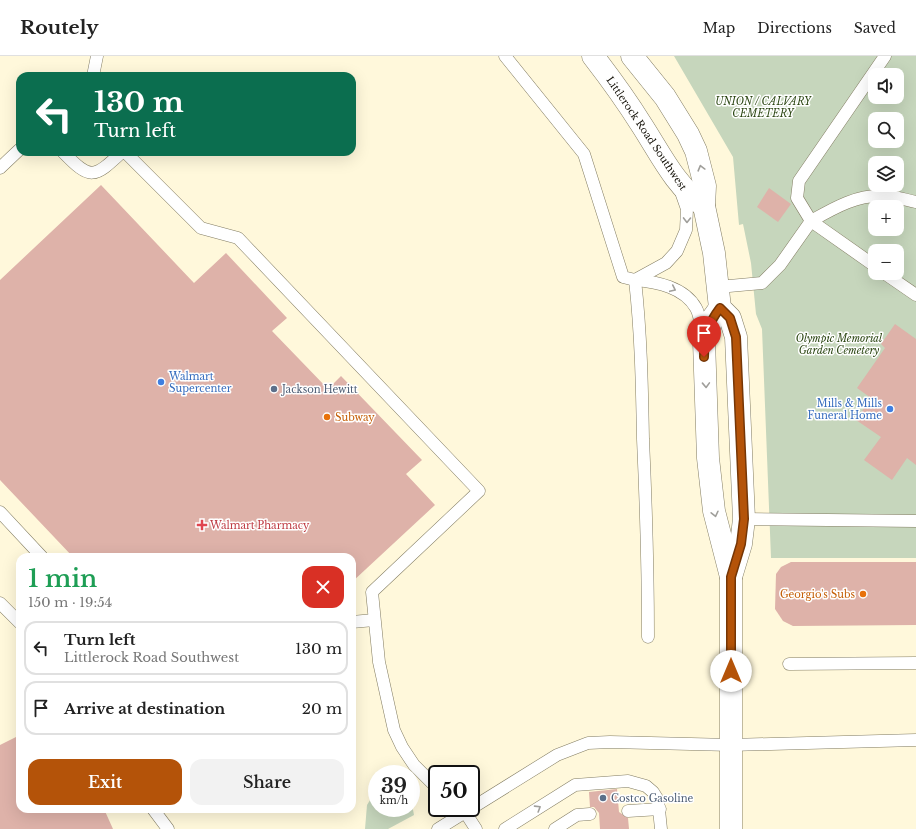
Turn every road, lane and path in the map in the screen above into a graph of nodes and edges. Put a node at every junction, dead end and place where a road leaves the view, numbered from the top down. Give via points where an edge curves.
1 (97, 56) edge
2 (505, 56) edge
3 (593, 56) edge
4 (632, 56) edge
5 (885, 56) edge
6 (94, 72) edge
7 (16, 153) edge
8 (67, 156) edge
9 (118, 156) edge
10 (129, 156) edge
11 (0, 168) edge
12 (678, 182) junction
13 (916, 202) edge
14 (704, 206) junction
15 (811, 221) junction
16 (868, 261) edge
17 (635, 280) junction
18 (894, 280) edge
19 (916, 295) edge
20 (719, 297) junction
21 (704, 341) junction
22 (0, 512) edge
23 (744, 519) junction
24 (916, 521) edge
25 (38, 553) edge
26 (731, 577) junction
27 (0, 603) edge
28 (16, 619) edge
29 (374, 620) junction
30 (356, 622) edge
31 (648, 637) dead end
32 (916, 663) edge
33 (790, 664) dead end
34 (916, 740) edge
35 (731, 745) junction
36 (428, 779) edge
37 (480, 800) edge
38 (660, 809) junction
39 (628, 811) dead end
40 (156, 813) edge
41 (590, 814) dead end
42 (454, 817) edge
43 (468, 817) edge
44 (168, 829) edge
45 (438, 829) edge
46 (476, 829) edge
47 (505, 829) edge
48 (554, 829) edge
49 (661, 829) edge
50 (731, 829) edge

1 - 6 lane
2 - 17 lane via 584,154 623,277
3 - 12 main road, Littlerock Road Southwest via 629,104
14 -> 4 main road via 706,186 702,167 688,134 665,98
5 - 15 lane via 799,181 796,198
7 - 11 lane
8 - 9 lane via 84,171 93,173 103,170
10 - 29 lane via 200,228 238,238 479,491 372,592
12 - 14 main road, Littlerock Road Southwest via 690,196
12 -> 17 lane via 687,210 686,230 677,250 666,263
13 - 15 lane via 885,196 859,199 834,208
14 - 20 main road via 714,253
15 - 16 lane
15 - 20 lane via 780,264 762,283
17 -> 21 lane via 656,282 687,296 697,309
17 - 31 lane via 643,420
18 - 19 lane
20 - 21 main road
20 - 23 main road via 736,337
21 -> 26 main road via 708,458 714,511
22 - 25 lane
23 - 24 lane
23 - 26 main road via 741,544
26 - 35 main road
27 - 28 lane
29 - 30 lane
29 - 36 lane via 379,662 394,730 414,765
32 - 33 lane
34 - 35 lane
35 - 37 lane via 588,743 557,755
35 - 50 main road
38 - 39 lane
47 -> 38 lane via 575,786 638,782 653,792
38 - 49 lane
40 - 44 lane
41 - 48 lane via 577,815
42 - 45 lane
43 - 46 lane

